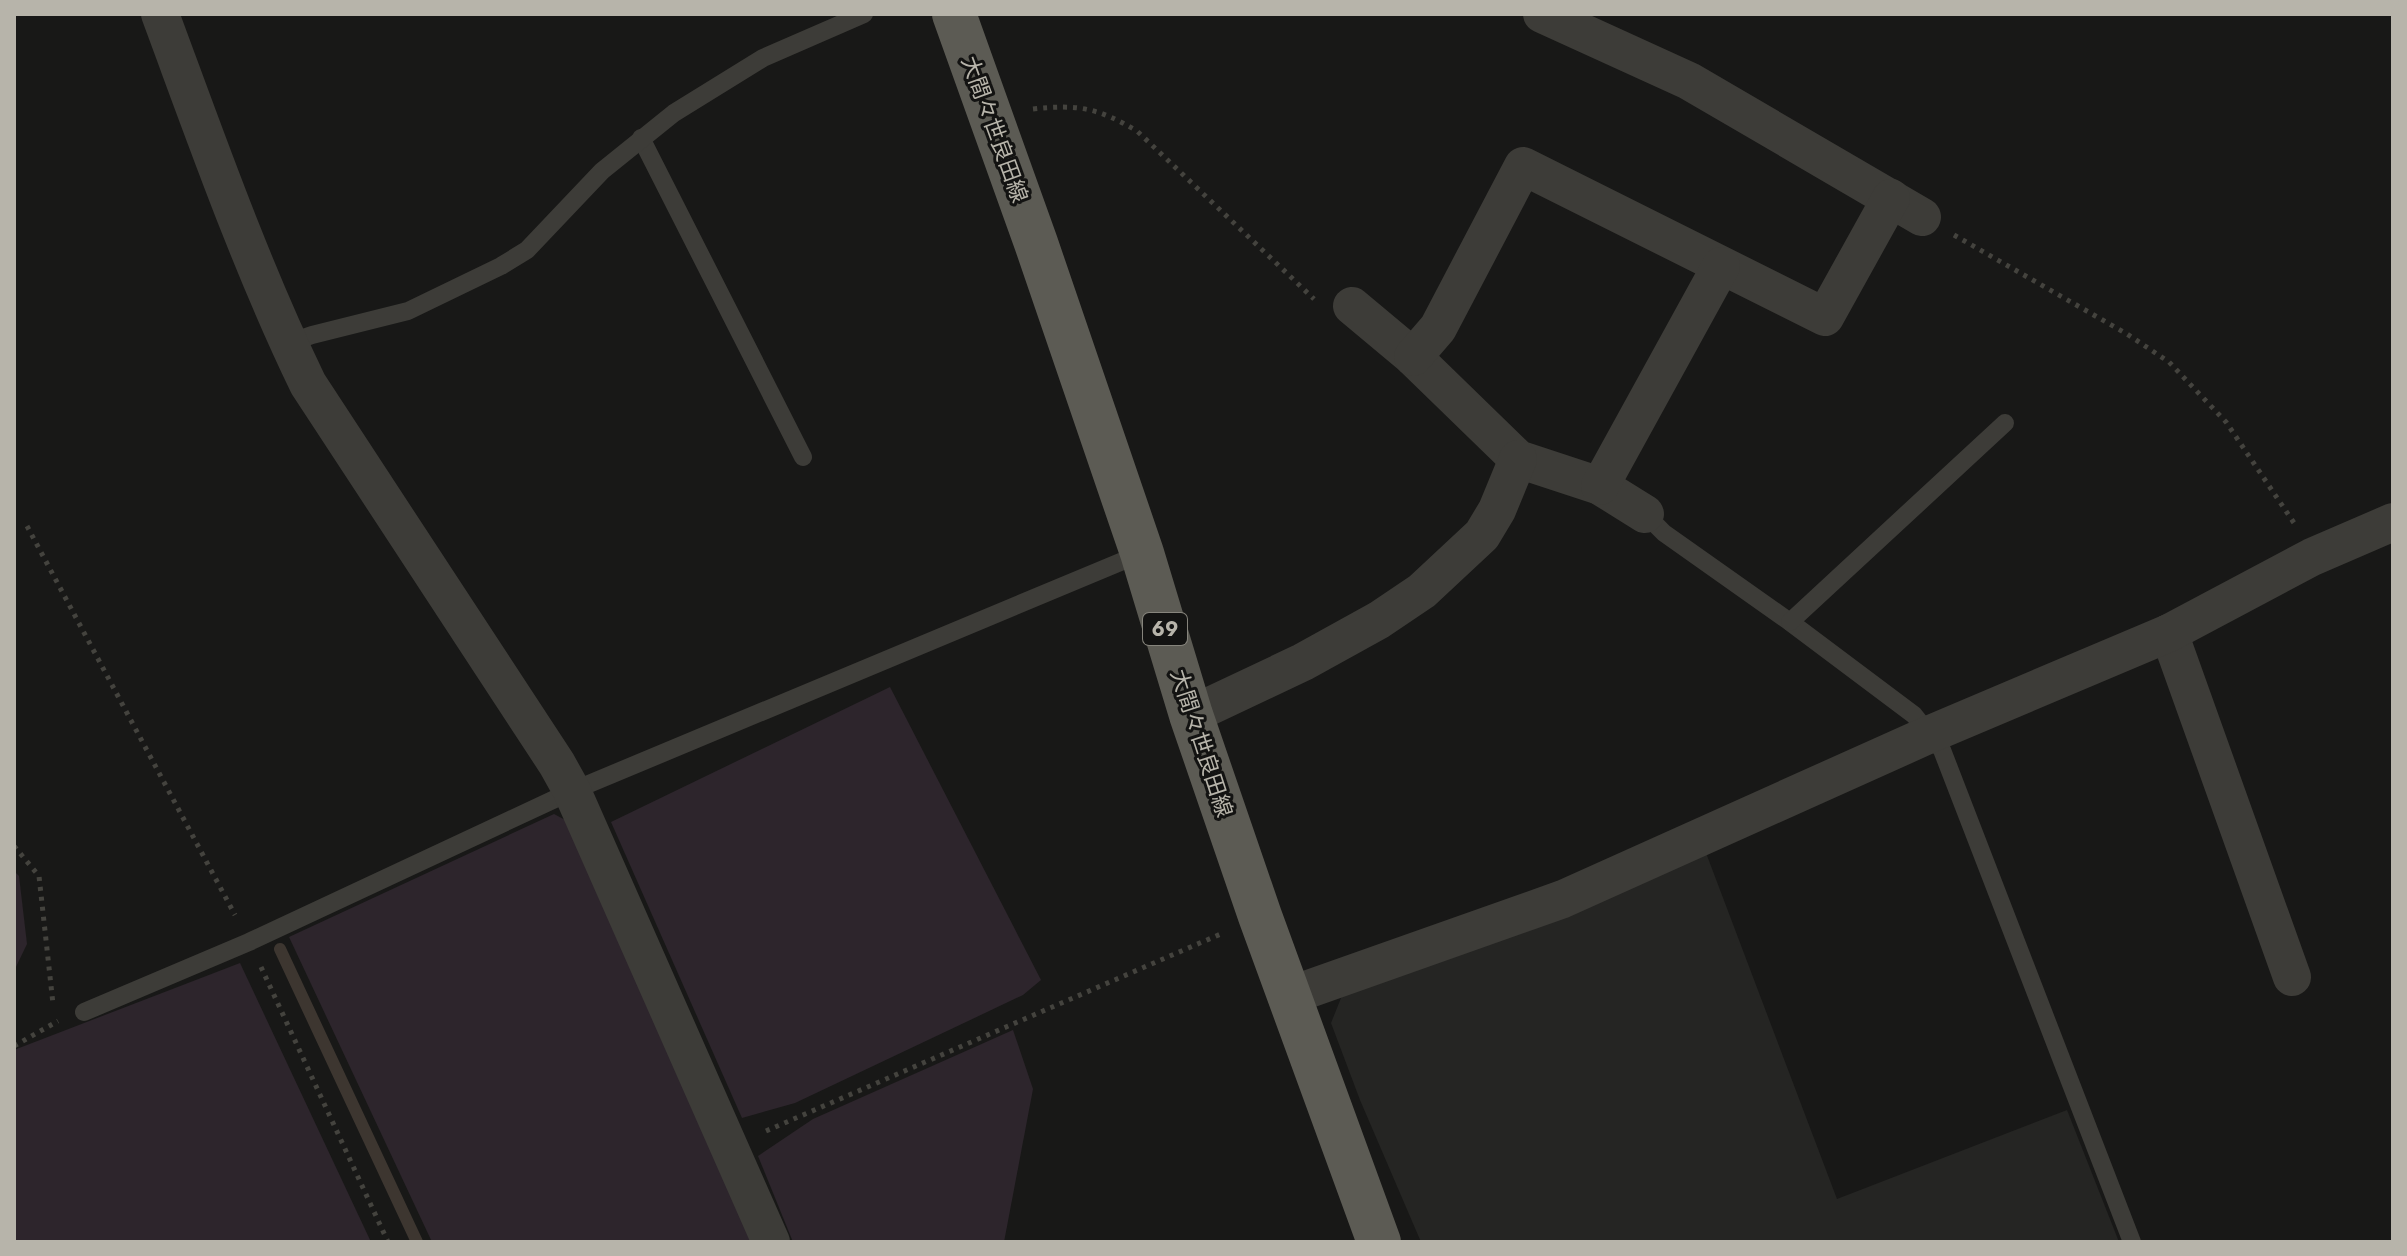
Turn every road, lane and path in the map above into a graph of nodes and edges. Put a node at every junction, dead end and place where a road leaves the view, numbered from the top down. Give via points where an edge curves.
1 (160, 14) edge
2 (864, 14) edge
3 (954, 14) edge
4 (1542, 14) edge
5 (992, 120) junction
6 (641, 138) junction
7 (1906, 207) junction
8 (1721, 266) junction
9 (1352, 306) joint
10 (289, 343) junction
11 (1413, 357) junction
12 (2005, 423) dead end
13 (803, 457) dead end
14 (1518, 459) junction
15 (1600, 486) junction
16 (1645, 514) joint
17 (2393, 522) edge
18 (27, 526) dead end
19 (1142, 553) junction
20 (2312, 557) junction
21 (1790, 622) junction
22 (2169, 633) junction
23 (1191, 715) junction
24 (1928, 735) junction
25 (572, 791) junction
26 (14, 846) edge
27 (1260, 916) junction
28 (249, 942) junction
29 (2292, 977) dead end
30 (1289, 996) junction
31 (84, 1012) joint
32 (55, 1022) junction
33 (14, 1046) edge
34 (729, 1149) junction
35 (388, 1242) edge
36 (771, 1242) edge
37 (1379, 1242) edge
38 (2132, 1242) edge

1 - 10 street
2 - 6 lane via 763,58
3 - 5 main road, 大間々世良田線 / 69
4 - 7 street via 1689,81
5 - 9 path via 1069,105 1110,115 1137,131 1323,308
5 - 19 main road, 大間々世良田線 / 69
6 - 10 lane via 527,250 501,266 408,311
6 - 13 lane
7 - 8 street via 1825,317
7 - 20 path via 2169,362 2226,422
8 - 11 street via 1523,166 1438,328
8 - 15 street
9 - 11 street
10 - 25 street via 308,384
11 - 14 street
12 - 21 lane
14 - 15 street
14 - 23 street via 1482,535 1422,591 1303,662
15 - 16 street
16 - 21 lane
17 - 20 street
18 - 28 path
19 - 23 main road, 大間々世良田線 / 69
19 - 25 lane
20 - 22 street
21 - 24 lane via 1914,715
22 - 24 street
22 - 29 street
23 - 27 main road, 大間々世良田線 / 69
24 - 30 street via 1563,899
24 - 38 lane via 1942,750
25 - 28 lane
25 - 34 street
26 - 32 path via 39,876
27 - 30 main road, 大間々世良田線 / 69
27 - 34 path
28 - 31 lane
28 - 35 path
30 - 37 main road, 大間々世良田線 / 69
31 - 32 path
32 - 33 path
34 - 36 street

